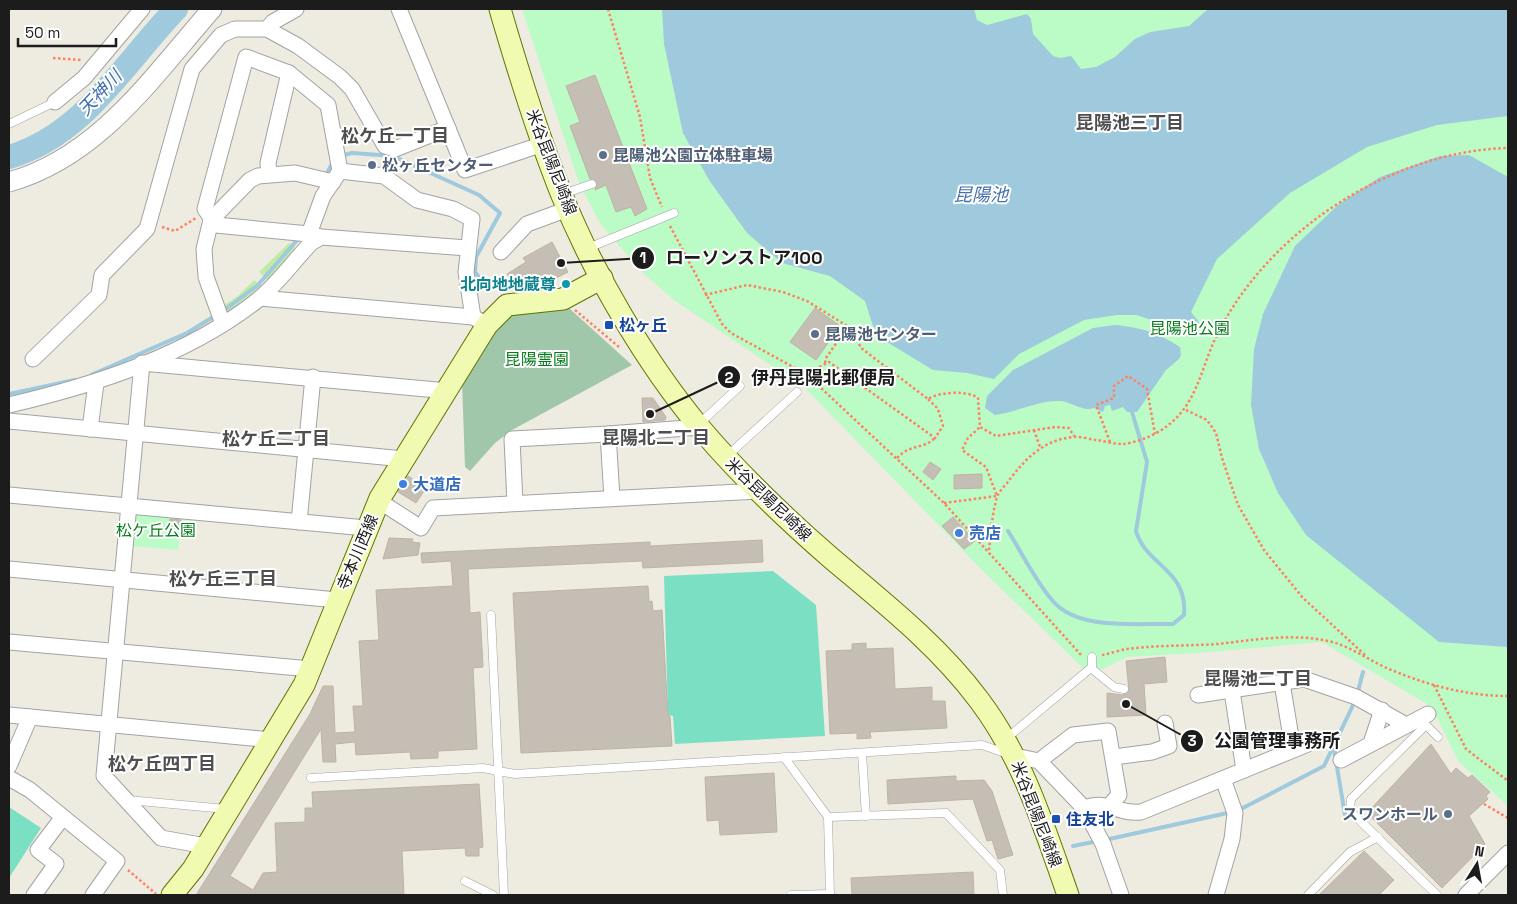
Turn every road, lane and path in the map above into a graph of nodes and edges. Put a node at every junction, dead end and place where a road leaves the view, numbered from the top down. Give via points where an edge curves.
1 (212, 9) edge
2 (296, 9) edge
3 (399, 9) edge
4 (500, 9) edge
5 (608, 9) edge
6 (135, 10) edge
7 (267, 29) junction
8 (52, 58) dead end
9 (98, 61) junction
10 (289, 73) junction
11 (55, 102) joint
12 (9, 124) edge
13 (448, 128) junction
14 (543, 144) junction
15 (1508, 148) edge
16 (269, 174) junction
17 (337, 176) junction
18 (9, 182) edge
19 (592, 184) dead end
20 (565, 202) junction
21 (674, 213) dead end
22 (665, 217) junction
23 (210, 218) junction
24 (148, 226) junction
25 (315, 236) junction
26 (467, 248) junction
27 (586, 249) junction
28 (501, 252) dead end
29 (602, 278) junction
30 (705, 294) junction
31 (260, 298) junction
32 (570, 306) dead end
33 (480, 321) junction
34 (223, 324) junction
35 (848, 326) junction
36 (619, 347) dead end
37 (36, 351) dead end
38 (142, 363) junction
39 (825, 364) junction
40 (806, 374) junction
41 (313, 378) junction
42 (96, 383) junction
43 (740, 386) dead end
44 (448, 391) junction
45 (797, 392) dead end
46 (928, 399) junction
47 (9, 405) edge
48 (1186, 410) junction
49 (9, 421) edge
50 (699, 426) junction
51 (980, 427) junction
52 (90, 429) junction
53 (1034, 430) junction
54 (135, 433) junction
55 (608, 434) junction
56 (1155, 434) junction
57 (1074, 436) junction
58 (935, 438) junction
59 (1110, 442) junction
60 (1040, 447) junction
61 (306, 450) junction
62 (726, 457) junction
63 (897, 458) junction
64 (404, 459) junction
65 (759, 491) junction
66 (9, 495) edge
67 (997, 496) junction
68 (612, 498) junction
69 (379, 501) junction
70 (515, 503) junction
71 (944, 503) junction
72 (129, 506) junction
73 (299, 522) junction
74 (366, 528) junction
75 (989, 551) junction
76 (9, 569) edge
77 (122, 579) junction
78 (337, 600) junction
79 (491, 615) dead end
80 (9, 642) edge
81 (114, 652) junction
82 (1092, 657) junction
83 (1368, 657) junction
84 (1091, 668) junction
85 (311, 669) junction
86 (1282, 683) junction
87 (1434, 685) junction
88 (1124, 689) dead end
89 (1232, 690) junction
90 (1198, 695) dead end
91 (1508, 696) edge
92 (1382, 710) junction
93 (1428, 714) dead end
94 (9, 715) edge
95 (30, 717) junction
96 (1165, 723) dead end
97 (108, 724) junction
98 (1406, 725) junction
99 (1438, 737) dead end
100 (272, 740) junction
101 (1308, 744) dead end
102 (1371, 744) junction
103 (1010, 748) junction
104 (1293, 749) junction
105 (862, 753) junction
106 (784, 757) junction
107 (1114, 757) junction
108 (1341, 760) dead end
109 (1039, 761) junction
110 (9, 766) edge
111 (1244, 770) junction
112 (498, 771) junction
113 (9, 778) edge
114 (311, 778) dead end
115 (1223, 779) junction
116 (1508, 781) edge
117 (126, 800) junction
118 (1484, 804) dead end
119 (1109, 806) junction
120 (1084, 808) junction
121 (228, 810) junction
122 (866, 816) junction
123 (63, 817) junction
124 (828, 817) junction
125 (1508, 818) edge
126 (1378, 838) junction
127 (206, 846) junction
128 (1508, 853) edge
129 (117, 861) junction
130 (465, 881) dead end
131 (830, 894) edge
132 (34, 895) edge
133 (93, 895) edge
134 (157, 895) edge
135 (172, 895) edge
136 (493, 895) edge
137 (504, 895) edge
138 (791, 895) edge
139 (1003, 895) edge
140 (1068, 895) edge
141 (1121, 895) edge
142 (1216, 895) edge
143 (1308, 895) edge
144 (1437, 895) edge
145 (1466, 895) edge

1 - 18 street via 106,128 58,163
2 - 7 street
3 - 13 street
4 - 14 main road, 米谷昆陽尼崎線
5 - 22 path via 640,117 650,178
6 - 9 street
7 - 13 street via 298,46 340,77 352,89 385,146 395,149
7 - 24 street via 235,29 221,35 192,69
8 - 9 path
9 - 11 street via 84,78
10 - 16 street via 268,163
10 - 17 street via 328,105
10 - 23 street via 246,57 205,209
11 - 12 lane
13 - 14 street via 465,170
14 - 20 main road, 米谷昆陽尼崎線
15 - 48 path via 1445,156 1388,175 1340,200 1288,241 1243,293 1217,335
16 - 17 street
16 - 23 street via 250,180
17 - 25 street via 323,196
17 - 26 street via 384,176 417,200 470,217
19 - 20 lane
20 - 27 main road, 米谷昆陽尼崎線
20 - 28 street via 515,229
21 - 22 lane
22 - 27 lane
22 - 30 path
23 - 24 path via 197,217 176,231
23 - 25 street via 216,225
23 - 34 street via 204,249 206,277
24 - 37 street via 117,252 102,275 99,295 86,300
25 - 26 street
25 - 31 street
26 - 33 street via 468,288
27 - 29 main road, 米谷昆陽尼崎線
29 - 33 main road, 寺本川西線 via 563,299 507,305
29 - 50 main road, 米谷昆陽尼崎線 via 637,337
30 - 35 path via 748,285 783,292 807,301
30 - 40 path via 730,332
31 - 33 street
31 - 34 street
32 - 36 path
33 - 44 main road, 寺本川西線
34 - 38 street via 183,347
35 - 39 path
35 - 46 path via 861,348
38 - 41 street
38 - 42 street
38 - 54 street
39 - 40 path
39 - 58 path via 829,362
40 - 63 path
41 - 44 street
41 - 61 street
42 - 47 street
42 - 52 street
43 - 50 lane
44 - 64 main road, 寺本川西線
45 - 62 lane
46 - 51 path via 938,393 971,393 978,398
46 - 58 path via 938,409 943,426
48 - 56 path
48 - 83 path via 1208,420 1216,433 1238,505 1264,550 1303,598
49 - 52 street
50 - 55 street
50 - 62 main road, 米谷昆陽尼崎線
51 - 53 path via 996,436
51 - 67 path via 968,438 962,450 986,467
52 - 54 street
53 - 57 path via 1069,428
53 - 60 path
54 - 61 street
54 - 72 street
55 - 68 street
55 - 70 street via 512,439
56 - 59 path via 1122,444
56 - 59 path via 1147,389 1128,376 1114,386 1114,398 1096,405
57 - 59 path
57 - 60 path
58 - 63 path via 928,444 906,449
60 - 67 path
61 - 64 street
61 - 73 street
62 - 65 main road, 米谷昆陽尼崎線
63 - 71 path
64 - 69 main road, 寺本川西線
65 - 68 street
65 - 103 main road, 米谷昆陽尼崎線 via 941,656 980,701
66 - 72 street
67 - 71 path
67 - 75 path
68 - 70 street
69 - 70 street via 422,528 433,508
69 - 74 main road, 寺本川西線
71 - 75 path
72 - 73 street
72 - 77 street
73 - 74 street
74 - 78 main road, 寺本川西線
75 - 82 path via 1084,658
76 - 77 street
77 - 78 street
77 - 81 street
78 - 85 main road, 寺本川西線
79 - 112 lane
80 - 81 street
81 - 85 street
81 - 97 street
82 - 83 path via 1125,649 1297,637 1330,641
82 - 84 lane
83 - 87 path via 1393,671
84 - 88 lane via 1114,687
84 - 103 lane
85 - 100 main road, 寺本川西線
86 - 89 street
86 - 92 street via 1304,680 1356,697
86 - 104 street
87 - 91 path via 1466,693
87 - 116 path via 1466,749
89 - 90 street
89 - 111 street
92 - 98 street
92 - 102 street
93 - 98 street
94 - 95 street
95 - 97 street
95 - 110 street
96 - 107 street via 1173,745 1152,752
97 - 100 street
97 - 117 street via 104,776
98 - 102 street
99 - 126 lane via 1426,725 1351,799 1350,811
100 - 121 main road, 寺本川西線
101 - 104 street
102 - 108 street
103 - 105 lane via 982,745
103 - 109 street
103 - 140 main road, 米谷昆陽尼崎線 via 1039,809
104 - 111 street
105 - 106 lane
105 - 122 lane
106 - 112 lane via 516,774
106 - 124 lane
107 - 109 street via 1108,731 1073,735
107 - 119 street via 1119,795
109 - 120 street
111 - 115 street
112 - 114 lane via 484,768
112 - 137 lane
113 - 123 street via 30,790
115 - 119 street via 1140,812
115 - 142 street via 1236,813
117 - 121 lane
117 - 127 street via 161,838
118 - 125 path
119 - 120 street via 1097,803
120 - 141 street via 1103,844
121 - 127 main road, 寺本川西線
122 - 124 lane
122 - 139 lane via 946,813 1000,870
123 - 129 street
123 - 132 street via 38,850 56,864
124 - 131 lane
126 - 143 lane via 1350,852
126 - 144 lane
127 - 135 main road, 寺本川西線 via 194,869
128 - 145 street
129 - 133 street
129 - 134 path
130 - 136 lane
131 - 138 lane

